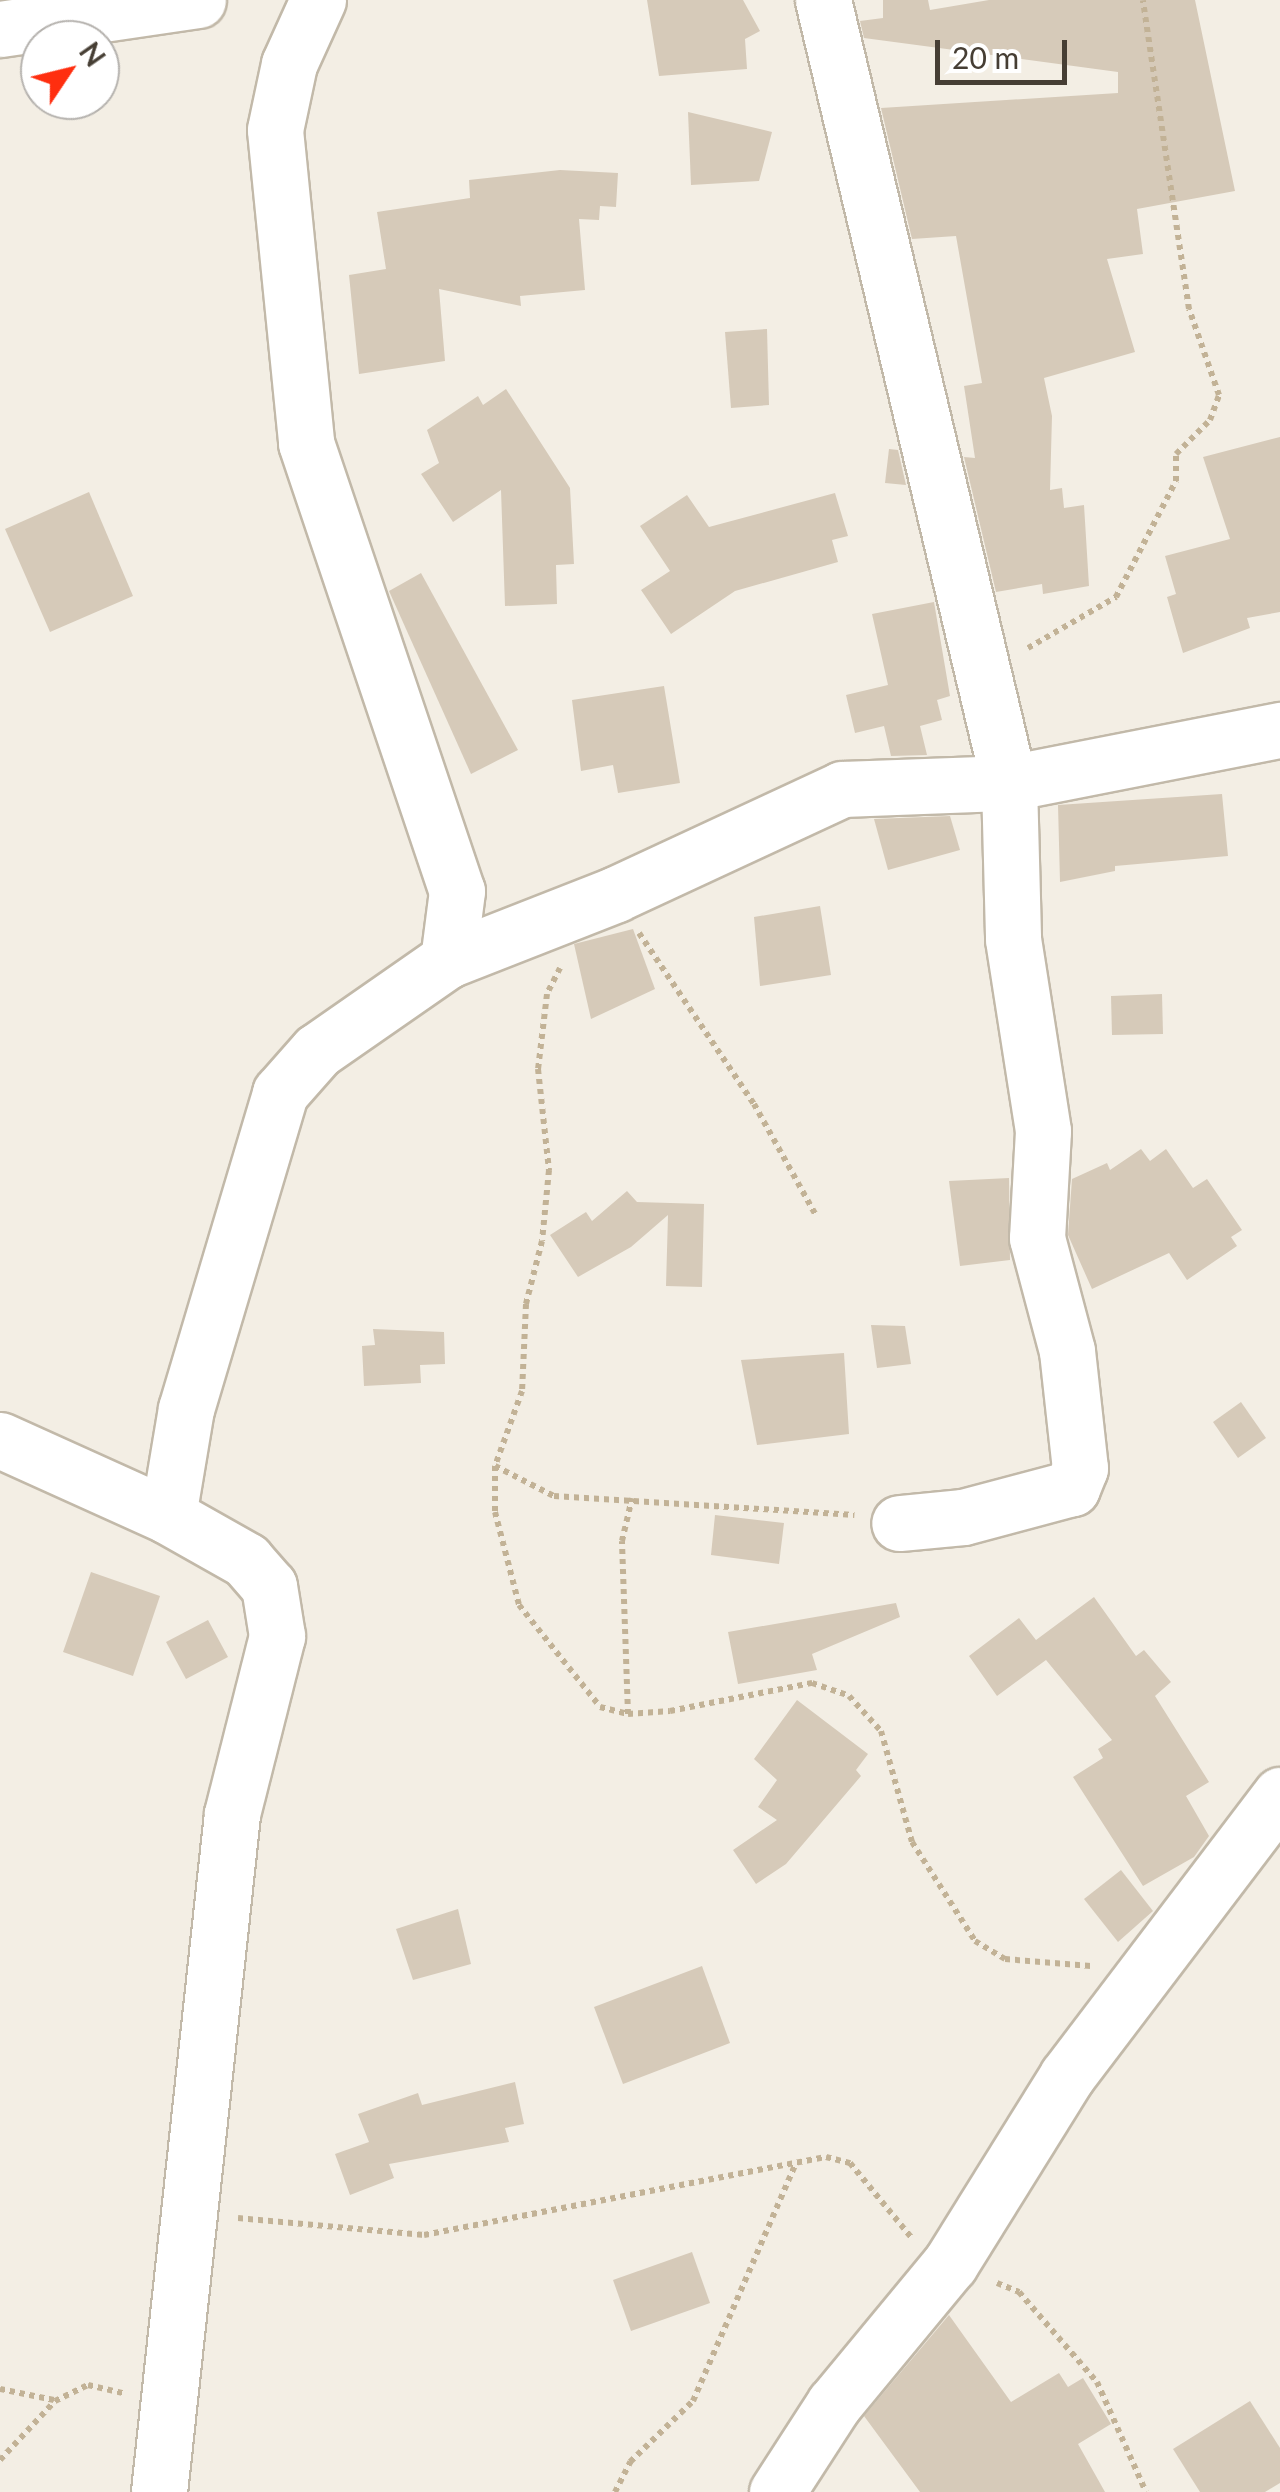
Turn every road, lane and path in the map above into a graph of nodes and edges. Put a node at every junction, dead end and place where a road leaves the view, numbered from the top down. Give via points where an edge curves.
1 (198, 0) edge
2 (318, 0) edge
3 (823, 0) edge
4 (1143, 0) edge
5 (0, 29) edge
6 (983, 674) junction
7 (1280, 730) edge
8 (1009, 783) junction
9 (603, 899) junction
10 (448, 960) junction
11 (817, 1218) dead end
12 (0, 1440) edge
13 (495, 1466) junction
14 (632, 1498) junction
15 (168, 1516) junction
16 (899, 1524) joint
17 (628, 1714) junction
18 (1280, 1795) edge
19 (1146, 1971) junction
20 (796, 2163) junction
21 (191, 2214) junction
22 (950, 2264) junction
23 (0, 2389) edge
24 (55, 2401) junction
25 (170, 2402) junction
26 (0, 2460) edge
27 (159, 2492) edge
28 (615, 2492) edge
29 (777, 2492) edge
30 (1146, 2492) edge

1 - 5 street
2 - 10 street via 289,64 275,130 306,443 457,890
3 - 6 street
4 - 6 path via 1190,310 1219,395 1210,420 1176,454 1176,480 1116,597
6 - 8 street
7 - 8 street
8 - 9 street via 842,789
8 - 16 street via 1013,939 1043,1131 1037,1238 1067,1351 1080,1468 1072,1488 963,1517
9 - 10 street
9 - 11 path via 754,1104
9 - 13 path via 547,994 538,1070 549,1170 542,1242 526,1304 522,1391
10 - 15 street via 316,1051 280,1093 186,1409
12 - 15 street
13 - 14 path via 554,1496
13 - 17 path via 495,1512 519,1605 600,1707
14 - 16 path via 824,1509
14 - 17 path via 622,1541
15 - 21 street via 246,1560 269,1586 277,1636 232,1814
17 - 19 path via 812,1683 849,1696 881,1731 912,1842 976,1940 1005,1960
18 - 19 street
19 - 22 street via 1068,2076
20 - 21 path via 424,2235
20 - 22 path via 826,2156 850,2164 901,2231
20 - 28 path via 693,2401 630,2462
21 - 25 street
22 - 29 street via 834,2404
22 - 30 path via 1019,2292 1098,2382
23 - 24 path
24 - 25 path via 88,2386
24 - 26 path
25 - 27 street

